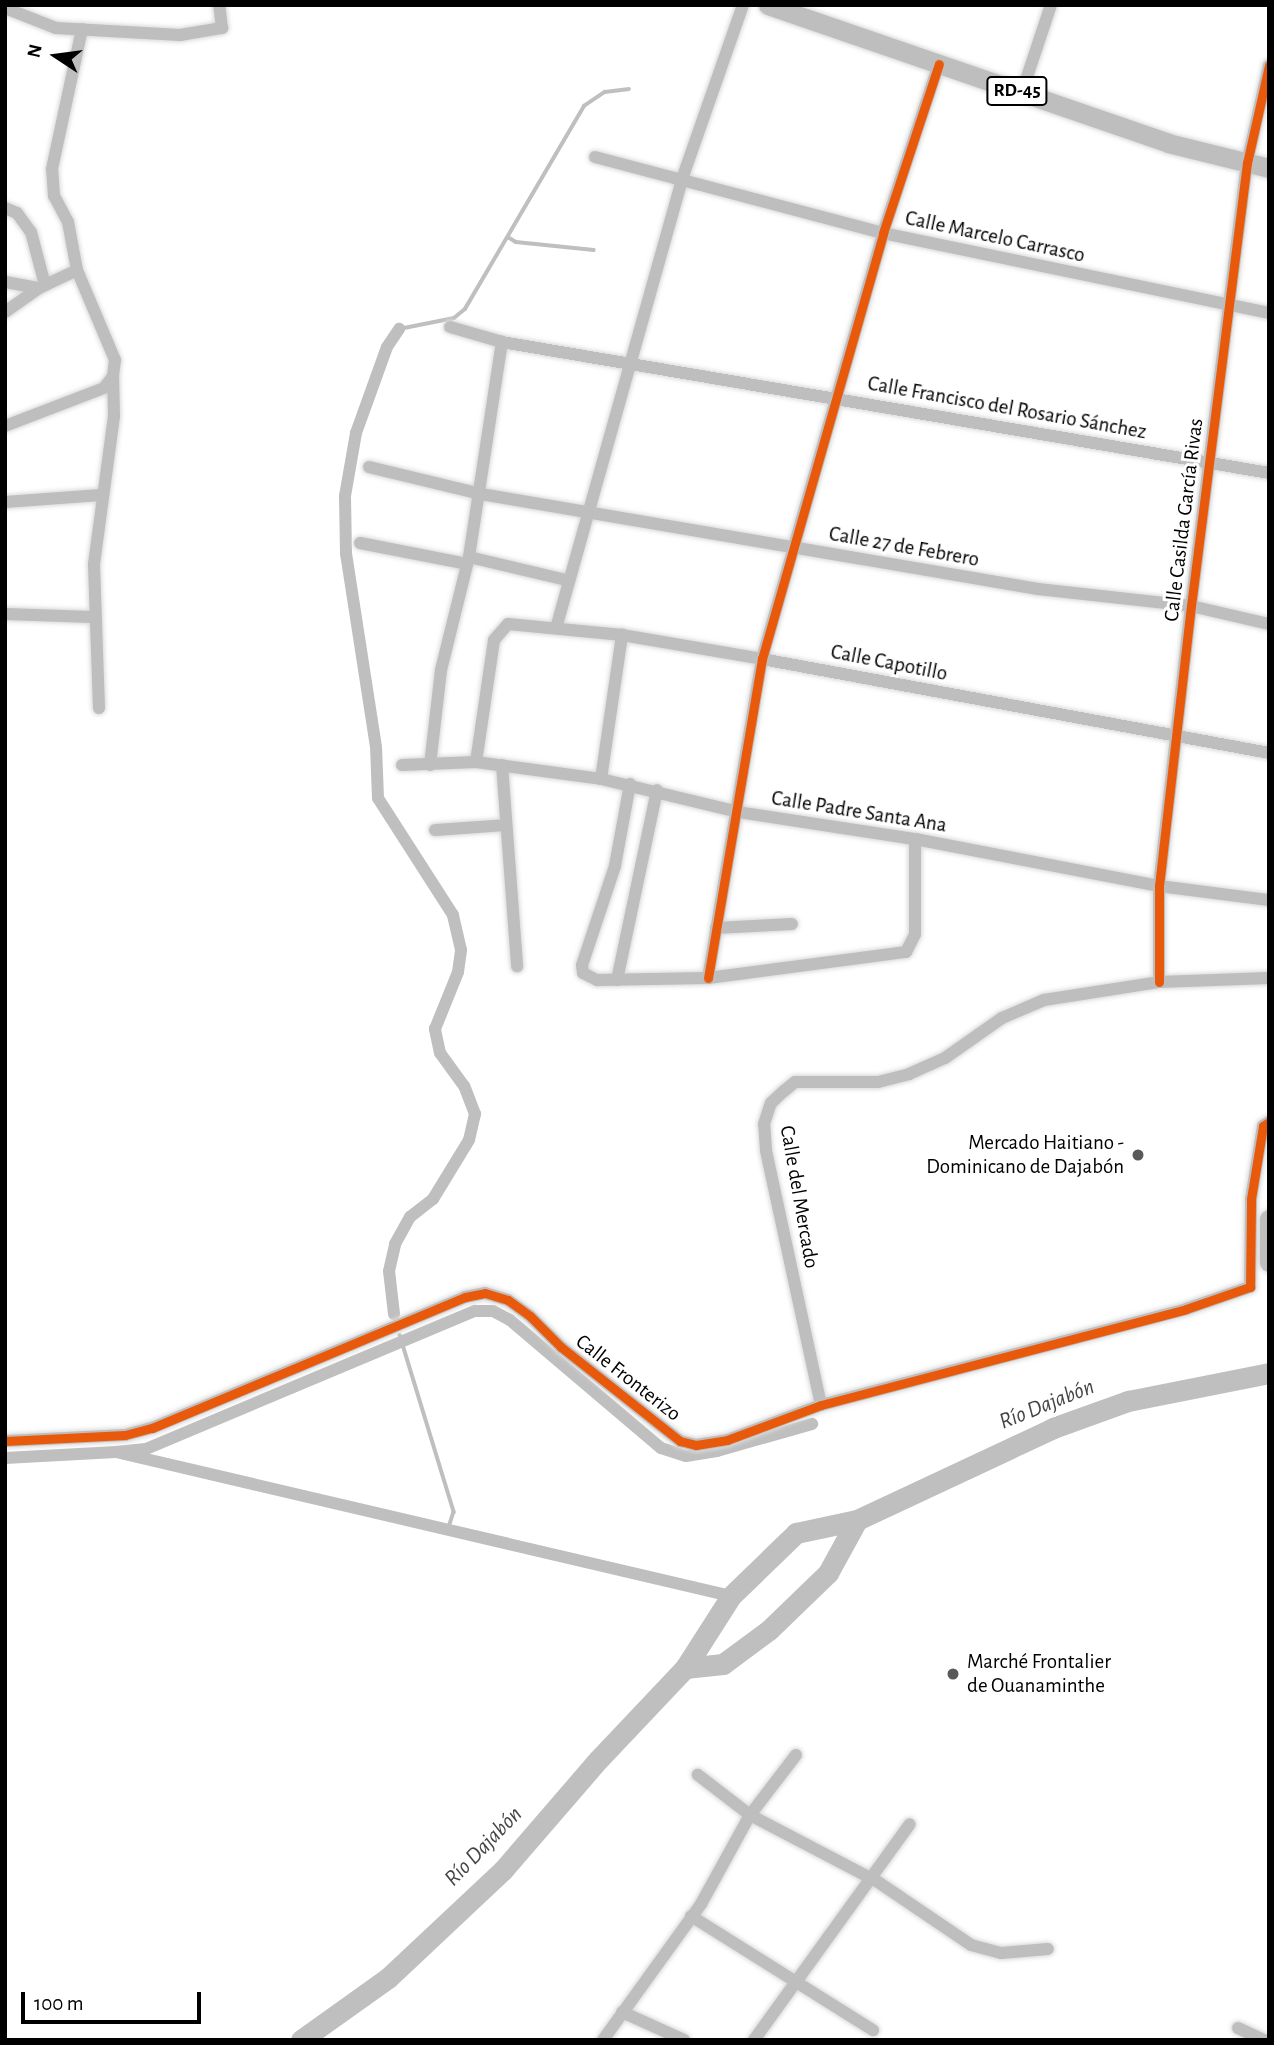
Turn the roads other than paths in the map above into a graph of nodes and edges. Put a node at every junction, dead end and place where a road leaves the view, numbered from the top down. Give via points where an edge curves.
1 (219, 5) edge
2 (743, 5) edge
3 (1051, 5) edge
4 (771, 6) edge
5 (5, 8) edge
6 (82, 29) junction
7 (939, 64) junction
8 (1269, 65) edge
9 (1022, 93) junction
10 (595, 157) dead end
11 (1247, 163) junction
12 (1269, 168) edge
13 (682, 180) junction
14 (5, 208) edge
15 (883, 233) junction
16 (77, 270) junction
17 (5, 282) edge
18 (42, 286) junction
19 (1227, 305) junction
20 (5, 312) edge
21 (1269, 313) edge
22 (450, 327) dead end
23 (502, 342) junction
24 (627, 361) junction
25 (113, 376) junction
26 (836, 397) junction
27 (5, 426) edge
28 (1209, 462) junction
29 (369, 467) dead end
30 (1269, 472) edge
31 (481, 494) junction
32 (102, 495) junction
33 (5, 502) edge
34 (587, 510) junction
35 (360, 543) dead end
36 (792, 547) junction
37 (468, 560) junction
38 (566, 580) junction
39 (1191, 606) junction
40 (5, 614) edge
41 (93, 618) junction
42 (1269, 624) edge
43 (556, 628) junction
44 (622, 635) junction
45 (762, 659) junction
46 (99, 708) dead end
47 (1177, 736) junction
48 (1269, 753) edge
49 (476, 761) junction
50 (402, 765) dead end
51 (430, 765) junction
52 (502, 765) junction
53 (601, 779) junction
54 (630, 784) junction
55 (657, 790) junction
56 (738, 812) junction
57 (506, 825) junction
58 (435, 830) dead end
59 (915, 839) junction
60 (1159, 886) junction
61 (1269, 900) edge
62 (792, 924) dead end
63 (716, 928) junction
64 (517, 966) dead end
65 (708, 978) junction
66 (1269, 978) edge
67 (617, 980) junction
68 (1159, 982) junction
69 (1269, 1122) edge
70 (1269, 1219) edge
71 (1269, 1261) edge
72 (821, 1405) junction
73 (5, 1441) edge
74 (796, 1755) dead end
75 (698, 1775) dead end
76 (750, 1815) junction
77 (910, 1824) dead end
78 (870, 1878) junction
79 (691, 1916) junction
80 (1048, 1949) dead end
81 (797, 1980) junction
82 (622, 2012) junction
83 (1238, 2028) dead end
84 (873, 2030) dead end
85 (603, 2040) edge
86 (684, 2040) edge
87 (754, 2040) edge
88 (1264, 2040) edge

1 - 6 street via 222,28 180,34
2 - 13 street
3 - 9 street
4 - 7 main road, RD-45
5 - 6 street via 56,28
6 - 16 street via 52,169 54,196 68,222
7 - 9 main road, RD-45
7 - 15 street
8 - 11 street, Calle Casilda García Rivas
9 - 11 main road, RD-45 via 1168,143
10 - 13 street, Calle Marcelo Carrasco
11 - 12 main road, RD-45
11 - 19 street, Calle Casilda García Rivas
13 - 15 street, Calle Marcelo Carrasco
13 - 24 street
14 - 18 street via 17,213 31,232
15 - 19 street, Calle Marcelo Carrasco
15 - 26 street
16 - 18 street
16 - 25 street via 115,360
17 - 18 street
18 - 20 street
19 - 21 street, Calle Marcelo Carrasco
19 - 28 street, Calle Casilda García Rivas
22 - 23 street, Calle Francisco del Rosario Sánchez
23 - 24 street, Calle Francisco del Rosario Sánchez
23 - 31 street
24 - 26 street, Calle Francisco del Rosario Sánchez
24 - 34 street
25 - 27 street via 104,388
25 - 32 street via 114,416
26 - 28 street, Calle Francisco del Rosario Sánchez via 1059,440
26 - 36 street
28 - 30 street, Calle Francisco del Rosario Sánchez
28 - 39 street, Calle Casilda García Rivas
29 - 31 street, Calle 27 de Febrero
31 - 34 street, Calle 27 de Febrero
31 - 37 street
32 - 33 street
32 - 41 street
34 - 36 street, Calle 27 de Febrero
34 - 38 street
35 - 37 street
36 - 39 street, Calle 27 de Febrero via 1038,589
36 - 45 street
37 - 38 street
37 - 51 street via 441,670
38 - 43 street
39 - 42 street, Calle 27 de Febrero
39 - 47 street, Calle Casilda García Rivas
40 - 41 street
41 - 46 street
43 - 44 street, Calle Capotillo
43 - 49 street, Calle Capotillo via 508,624 501,628 494,640
44 - 45 street, Calle Capotillo
44 - 53 street
45 - 47 street, Calle Capotillo
45 - 56 street
47 - 48 street, Calle Capotillo
47 - 60 street, Calle Casilda García Rivas
49 - 51 street, Calle Padre Santa Ana
49 - 52 street, Calle Padre Santa Ana
50 - 51 street, Calle Padre Santa Ana
52 - 53 street, Calle Padre Santa Ana
52 - 57 street
53 - 54 street, Calle Padre Santa Ana
54 - 55 street, Calle Padre Santa Ana
54 - 67 street via 615,866 582,965 588,978
55 - 56 street, Calle Padre Santa Ana
55 - 67 street
56 - 59 street, Calle Padre Santa Ana
56 - 63 street
57 - 58 street
57 - 64 street
59 - 60 street, Calle Padre Santa Ana
59 - 65 street via 915,934 906,952
60 - 61 street, Calle Padre Santa Ana
60 - 68 street, Calle Casilda García Rivas
62 - 63 street
63 - 65 street
65 - 67 street
66 - 68 street, Calle del Mercado
68 - 72 street, Calle del Mercado via 1044,1000 1002,1018 945,1058 909,1074 878,1082 795,1082 771,1103 764,1124 766,1150
69 - 72 street, Calle Fronterizo via 1263,1126 1251,1199 1250,1287
70 - 71 main road
72 - 73 street, Calle Fronterizo via 727,1440 696,1445 680,1441 508,1300 485,1293 465,1297 152,1428 125,1435
74 - 76 street
75 - 76 street
76 - 78 street
76 - 79 street
77 - 78 street
78 - 80 street via 971,1945 1001,1953
78 - 81 street
79 - 81 street
79 - 82 street
81 - 84 street
81 - 87 street
82 - 85 street
82 - 86 street
83 - 88 street

